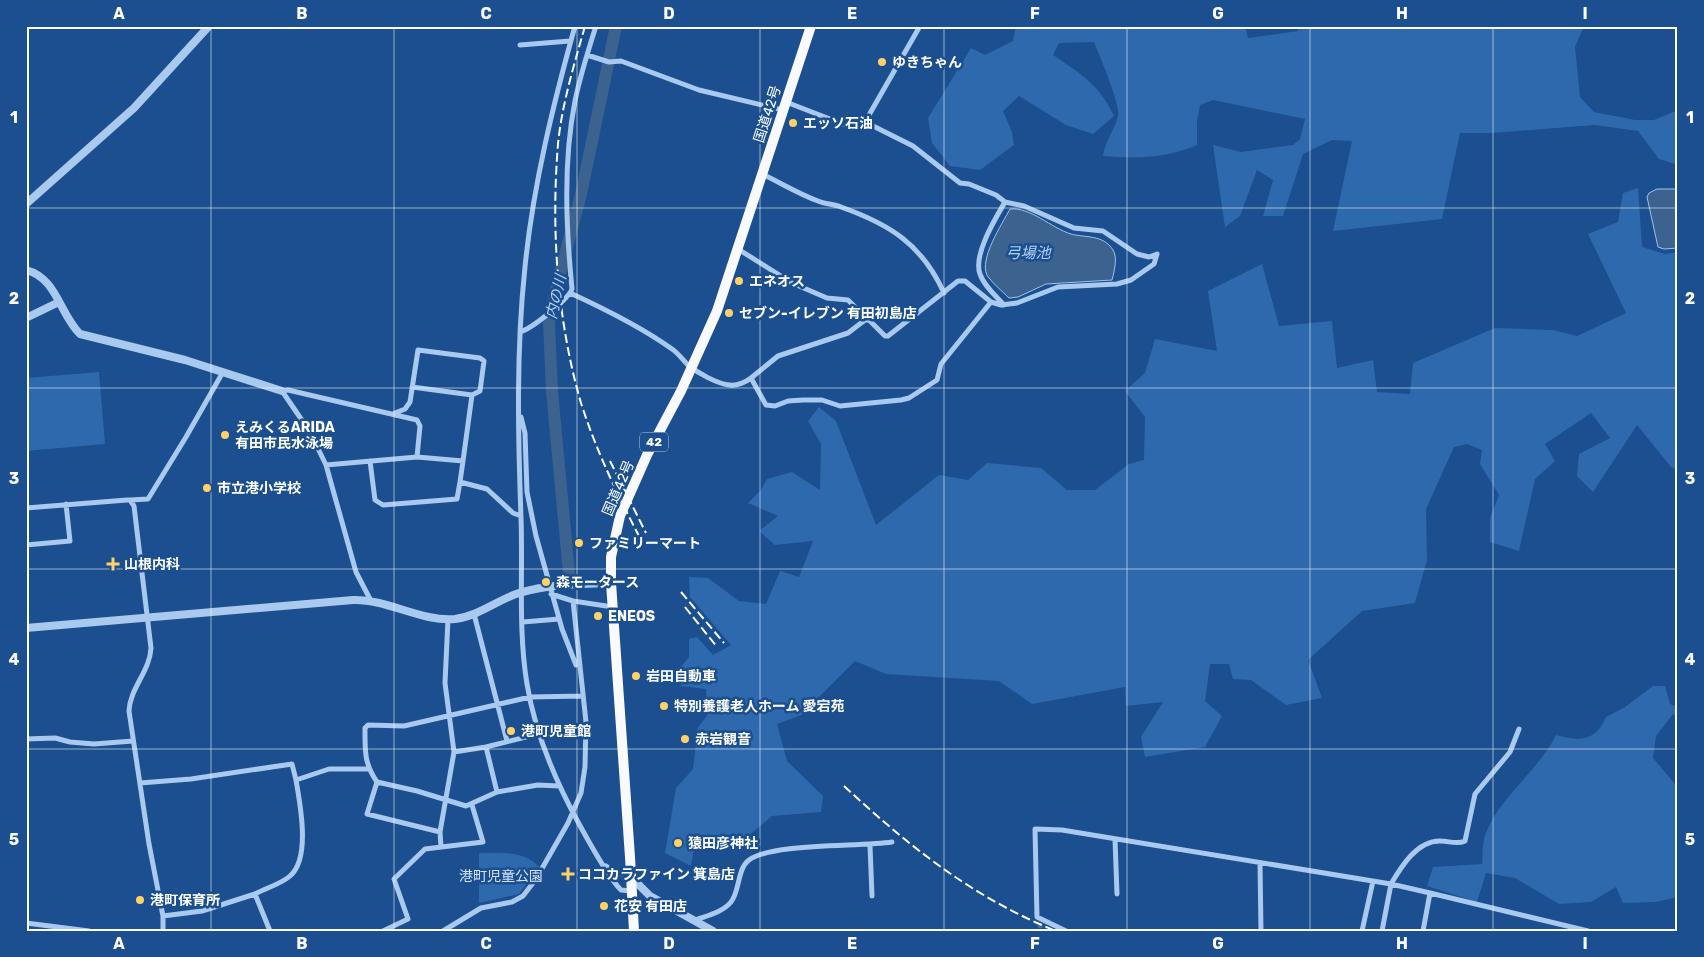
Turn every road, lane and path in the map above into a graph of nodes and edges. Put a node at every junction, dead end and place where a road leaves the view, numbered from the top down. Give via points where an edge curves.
1 (209, 26) edge
2 (575, 26) edge
3 (596, 26) edge
4 (811, 26) edge
5 (920, 26) edge
6 (570, 42) junction
7 (520, 44) dead end
8 (587, 55) junction
9 (784, 106) junction
10 (864, 122) junction
11 (762, 174) junction
12 (1005, 202) junction
13 (26, 204) edge
14 (738, 249) junction
15 (26, 270) edge
16 (570, 293) junction
17 (944, 293) junction
18 (59, 302) junction
19 (991, 302) junction
20 (1004, 305) junction
21 (26, 318) edge
22 (868, 320) junction
23 (520, 332) junction
24 (692, 368) junction
25 (222, 372) junction
26 (751, 378) junction
27 (412, 387) junction
28 (282, 392) junction
29 (472, 395) junction
30 (519, 412) junction
31 (394, 413) junction
32 (417, 457) junction
33 (463, 461) junction
34 (370, 462) junction
35 (326, 465) junction
36 (460, 482) junction
37 (130, 500) junction
38 (66, 504) junction
39 (26, 508) edge
40 (521, 516) junction
41 (26, 545) edge
42 (611, 583) junction
43 (550, 590) junction
44 (522, 592) junction
45 (371, 601) junction
46 (572, 601) junction
47 (613, 607) junction
48 (474, 614) junction
49 (148, 617) junction
50 (448, 619) junction
51 (559, 619) junction
52 (523, 622) junction
53 (26, 628) edge
54 (580, 675) junction
55 (583, 696) junction
56 (530, 697) junction
57 (498, 705) junction
58 (450, 717) junction
59 (1520, 729) dead end
60 (538, 734) junction
61 (26, 739) edge
62 (133, 741) junction
63 (507, 742) junction
64 (486, 747) junction
65 (454, 752) junction
66 (368, 769) junction
67 (296, 780) junction
68 (377, 782) junction
69 (140, 783) junction
70 (558, 786) junction
71 (497, 792) junction
72 (447, 799) junction
73 (472, 805) junction
74 (573, 813) junction
75 (440, 832) junction
76 (1115, 839) junction
77 (892, 842) dead end
78 (870, 846) junction
79 (441, 847) junction
80 (602, 862) junction
81 (1260, 863) junction
82 (631, 877) junction
83 (1374, 881) junction
84 (1391, 884) junction
85 (1430, 893) junction
86 (255, 894) junction
87 (632, 894) junction
88 (1117, 894) dead end
89 (650, 896) junction
90 (872, 896) dead end
91 (163, 916) junction
92 (693, 921) junction
93 (26, 923) edge
94 (89, 931) edge
95 (162, 931) edge
96 (270, 931) edge
97 (383, 931) edge
98 (443, 931) edge
99 (629, 931) edge
100 (634, 931) edge
101 (639, 931) edge
102 (713, 931) edge
103 (1066, 931) edge
104 (1261, 931) edge
105 (1362, 931) edge
106 (1382, 931) edge
107 (1423, 931) edge
108 (1588, 931) edge

1 - 13 street via 134,108
2 - 6 street
3 - 8 street
4 - 9 highway, 国道42号 / 42
5 - 10 street
6 - 7 street
6 - 23 street via 534,207
8 - 9 street via 609,62 621,61 692,88
8 - 16 street via 575,102 568,159 566,213
9 - 10 street via 848,126
9 - 11 highway, 国道42号 / 42
10 - 12 street via 913,146 960,183 996,194
11 - 14 highway, 国道42号 / 42
11 - 17 street via 818,201 843,207 896,232 920,256
12 - 20 street via 992,226 979,264 982,278
12 - 20 street via 1024,206 1074,228 1099,230 1137,254 1149,257 1158,254 1154,264 1124,282 1058,287
14 - 22 street via 792,283 827,298 848,300
14 - 24 highway, 国道42号 / 42 via 717,311
15 - 18 street via 42,277
16 - 23 street via 529,329
16 - 24 street via 602,307 673,350
17 - 19 street via 958,281 965,281
17 - 22 street via 888,336
18 - 21 street
18 - 25 street via 71,325 80,334
19 - 20 street
19 - 26 street via 941,364 937,380 906,399 840,406 822,400 796,400 771,406 761,398
22 - 26 street via 848,333 778,356
23 - 30 street
24 - 26 street via 731,386
24 - 42 highway, 国道42号 / 42 via 635,479 620,516 611,557
25 - 28 street
25 - 37 street via 148,499
27 - 29 street
27 - 29 street via 418,350 480,358 484,361 480,391
27 - 31 street via 408,406
28 - 31 street via 288,390
28 - 35 street via 310,432
29 - 33 street
30 - 40 street
30 - 43 street via 525,433 527,492
31 - 32 street via 419,422
32 - 33 street
32 - 34 street
33 - 36 street
34 - 35 street
34 - 36 street via 376,500 383,504 457,499
35 - 45 street via 356,572
36 - 40 street via 487,489 513,513
37 - 38 street
37 - 49 street via 134,506
38 - 39 street
38 - 41 street via 70,541
40 - 44 street
42 - 43 street
42 - 47 highway, 国道42号 / 42
43 - 44 street
43 - 46 street
43 - 51 street
44 - 48 street
44 - 52 street
45 - 49 street
45 - 50 street
46 - 47 street
46 - 54 street
47 - 82 highway, 国道42号 / 42
48 - 50 street
48 - 57 street
49 - 53 street
49 - 62 street via 151,654 129,705
50 - 58 street via 445,683
51 - 52 street
51 - 54 street
52 - 56 street via 525,672
54 - 55 street
55 - 56 street
55 - 74 street via 586,722 584,775
56 - 57 street
56 - 60 street
57 - 58 street
57 - 63 street
58 - 65 street
58 - 66 street via 404,726 368,726 365,728 365,753
59 - 84 street via 1510,752 1475,794 1464,841 1430,843 1405,860
60 - 63 street
60 - 70 street
61 - 62 street via 55,738 94,744
62 - 69 street
63 - 64 street
64 - 65 street
64 - 71 street
65 - 72 street
66 - 67 street via 329,769
66 - 68 street
67 - 69 street via 292,764
67 - 86 street via 302,838 299,861 289,877
68 - 72 street
68 - 75 street via 367,814
69 - 91 street
70 - 71 street via 538,785
70 - 74 street
71 - 73 street
72 - 73 street
72 - 75 street
73 - 79 street via 483,842
74 - 80 street
74 - 98 street via 523,896 512,902 481,908
75 - 79 street
76 - 81 street
76 - 88 street
76 - 103 street via 1062,830 1035,830 1037,917
77 - 78 street
78 - 90 street
78 - 92 street via 778,850 751,859 744,867 730,903
79 - 97 street via 424,849 394,879 408,919
80 - 82 street via 613,871
80 - 87 street via 619,889
81 - 83 street
81 - 104 street
82 - 87 highway, 国道42号 / 42
82 - 89 street
83 - 84 street
83 - 105 street
84 - 85 street
84 - 106 street
85 - 107 street
85 - 108 street
86 - 91 street via 202,911
86 - 96 street
87 - 89 street
87 - 99 highway via 627,902
87 - 100 highway, 国道42号 / 42
87 - 101 highway via 637,902
89 - 92 street
91 - 95 street
92 - 102 street
93 - 94 street

